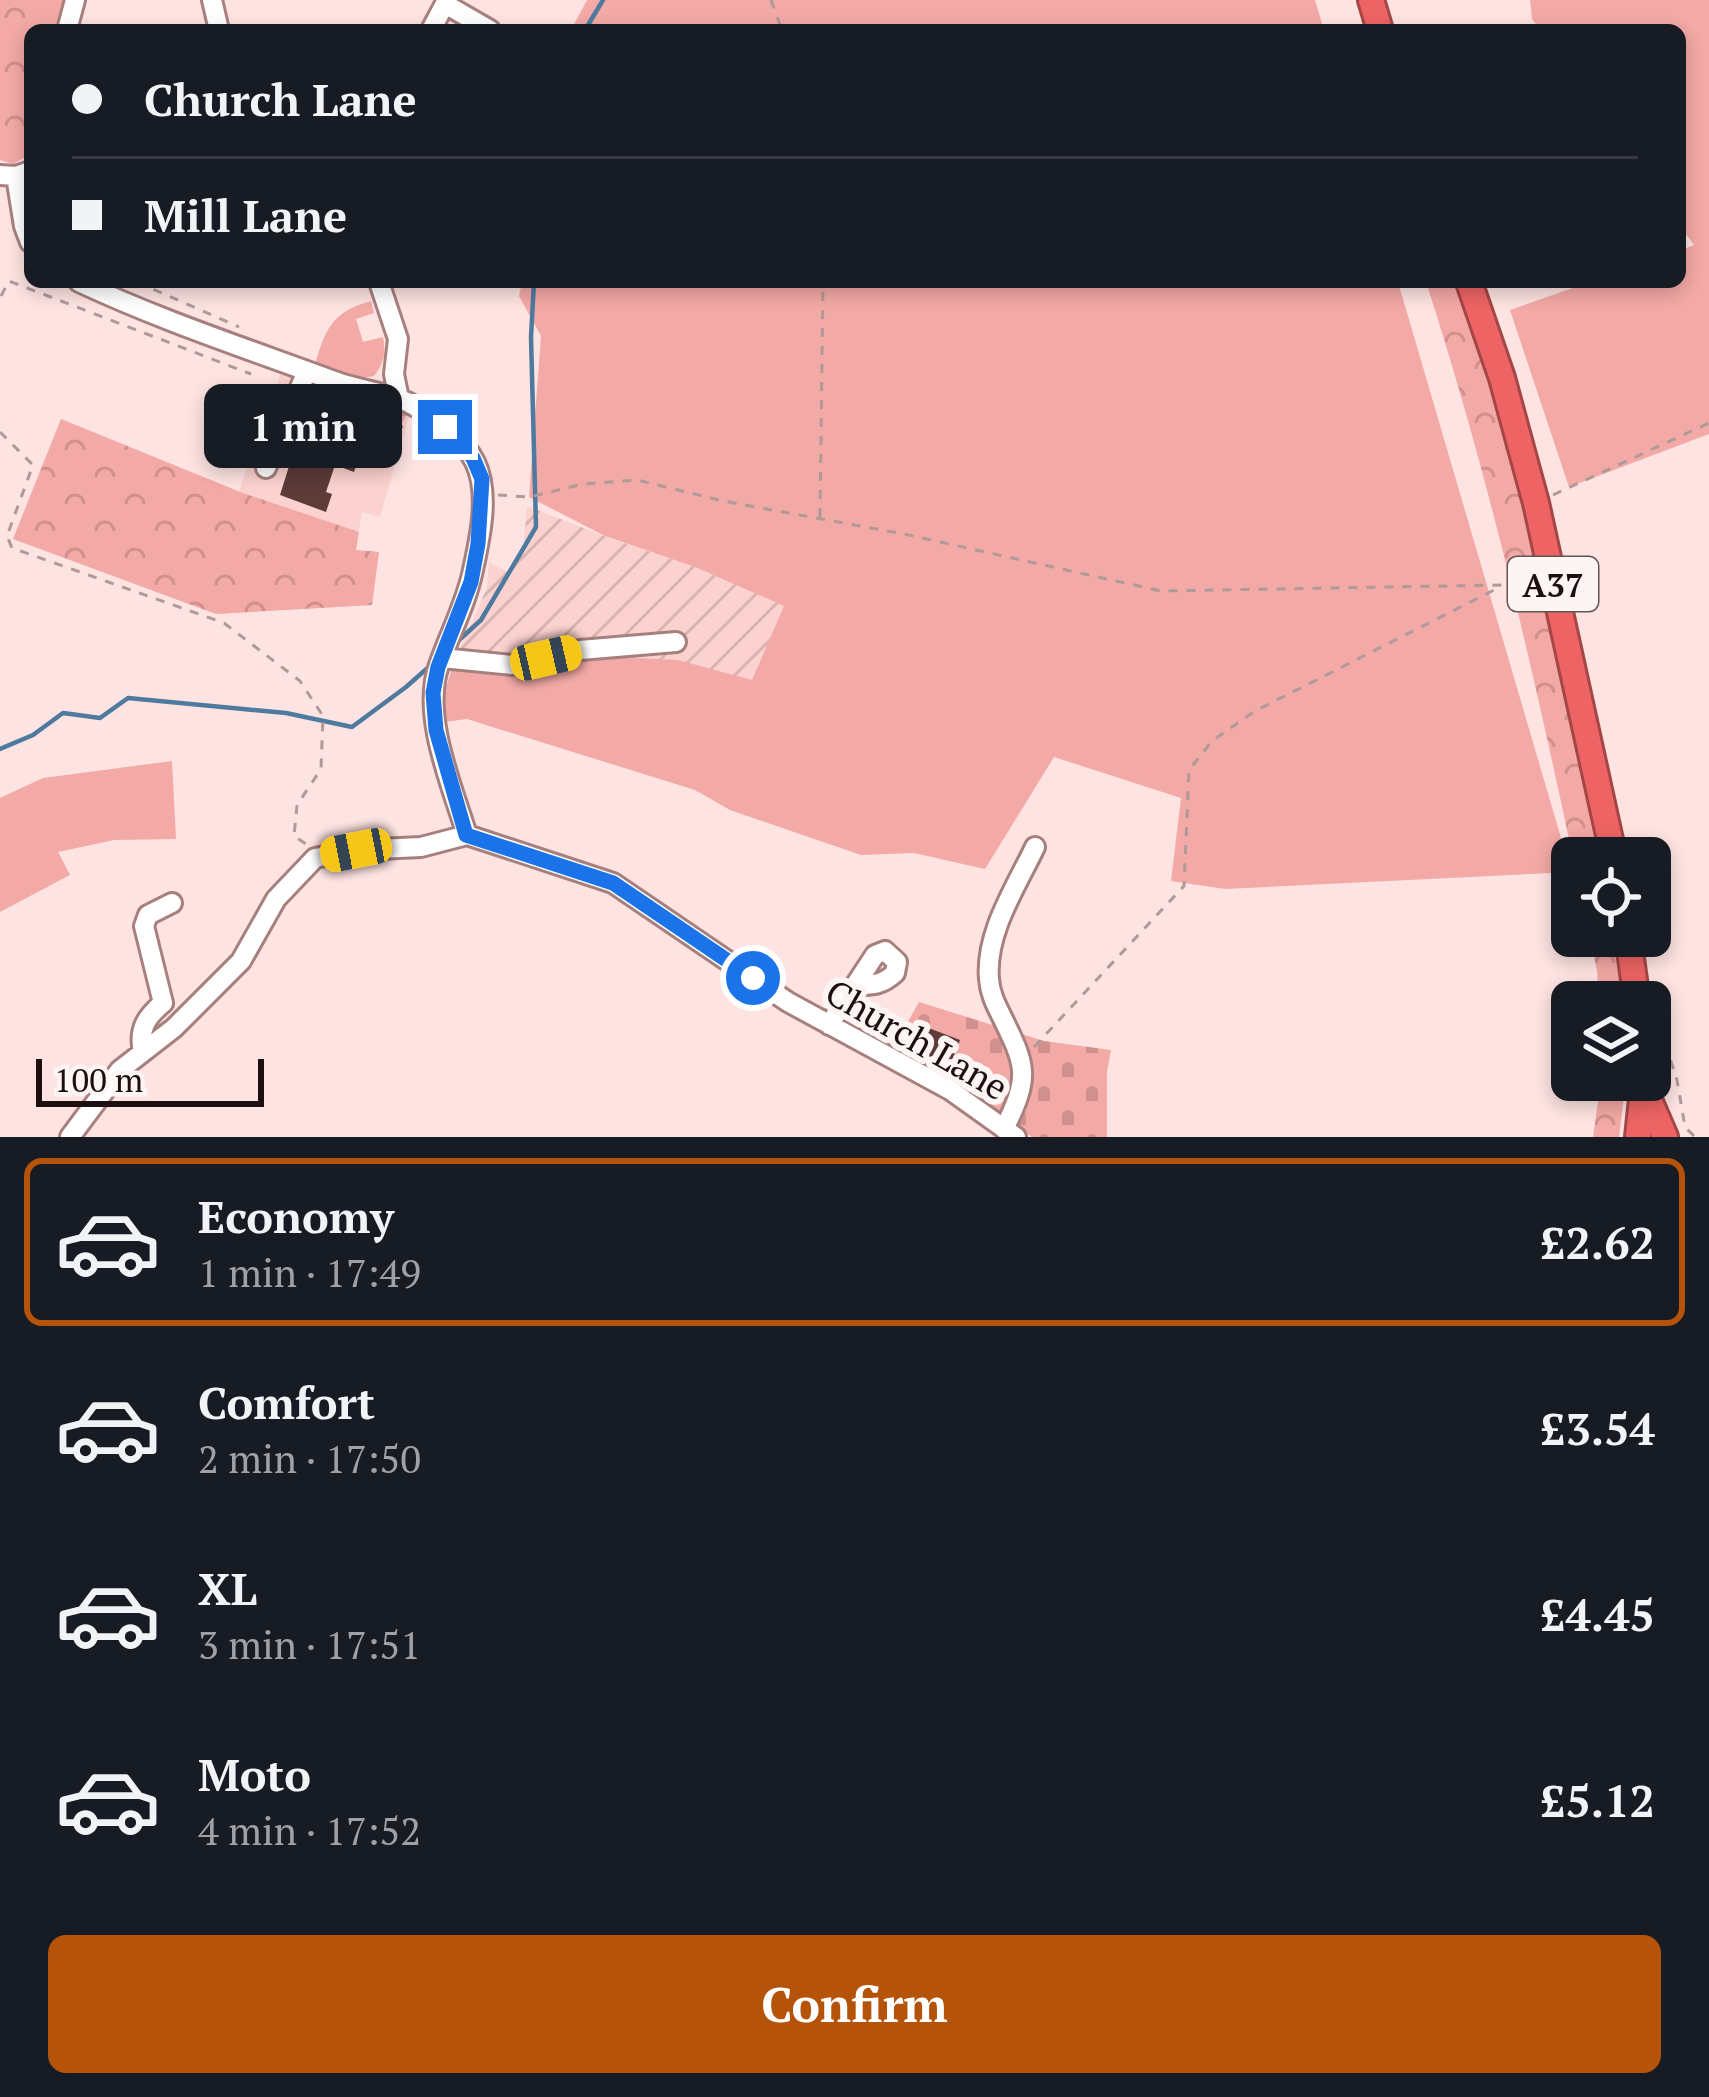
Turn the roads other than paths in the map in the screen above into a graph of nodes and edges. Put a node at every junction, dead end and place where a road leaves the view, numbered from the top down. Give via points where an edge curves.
1 (446, 2) edge
2 (481, 24) edge
3 (15, 174) edge
4 (24, 228) edge
5 (95, 288) edge
6 (381, 288) edge
7 (1471, 288) edge
8 (307, 371) junction
9 (399, 399) junction
10 (266, 468) dead end
11 (676, 642) dead end
12 (442, 658) junction
13 (466, 835) junction
14 (1609, 837) edge
15 (1035, 847) dead end
16 (172, 903) dead end
17 (856, 985) dead end
18 (829, 1025) junction
19 (143, 1052) junction
20 (1642, 1101) edge
21 (1650, 1101) edge
22 (1010, 1133) edge
23 (70, 1137) edge
24 (1638, 1137) edge
25 (1665, 1137) edge

1 - 2 street
3 - 4 street
5 - 8 street
6 - 9 street via 398,339
7 - 14 highway, A37 via 1536,503
8 - 9 street
8 - 10 street
9 - 12 street via 460,442 482,479 471,582
11 - 12 street via 512,665
12 - 13 street via 433,693 436,730
13 - 18 street, Church Lane via 613,883
13 - 19 street via 314,858 276,899 242,961
15 - 22 street via 989,958 992,998 1024,1077
16 - 19 street via 144,926 163,1003 141,1031
17 - 18 street
18 - 22 street, Church Lane via 950,1090
19 - 23 street
20 - 24 highway
21 - 25 highway

